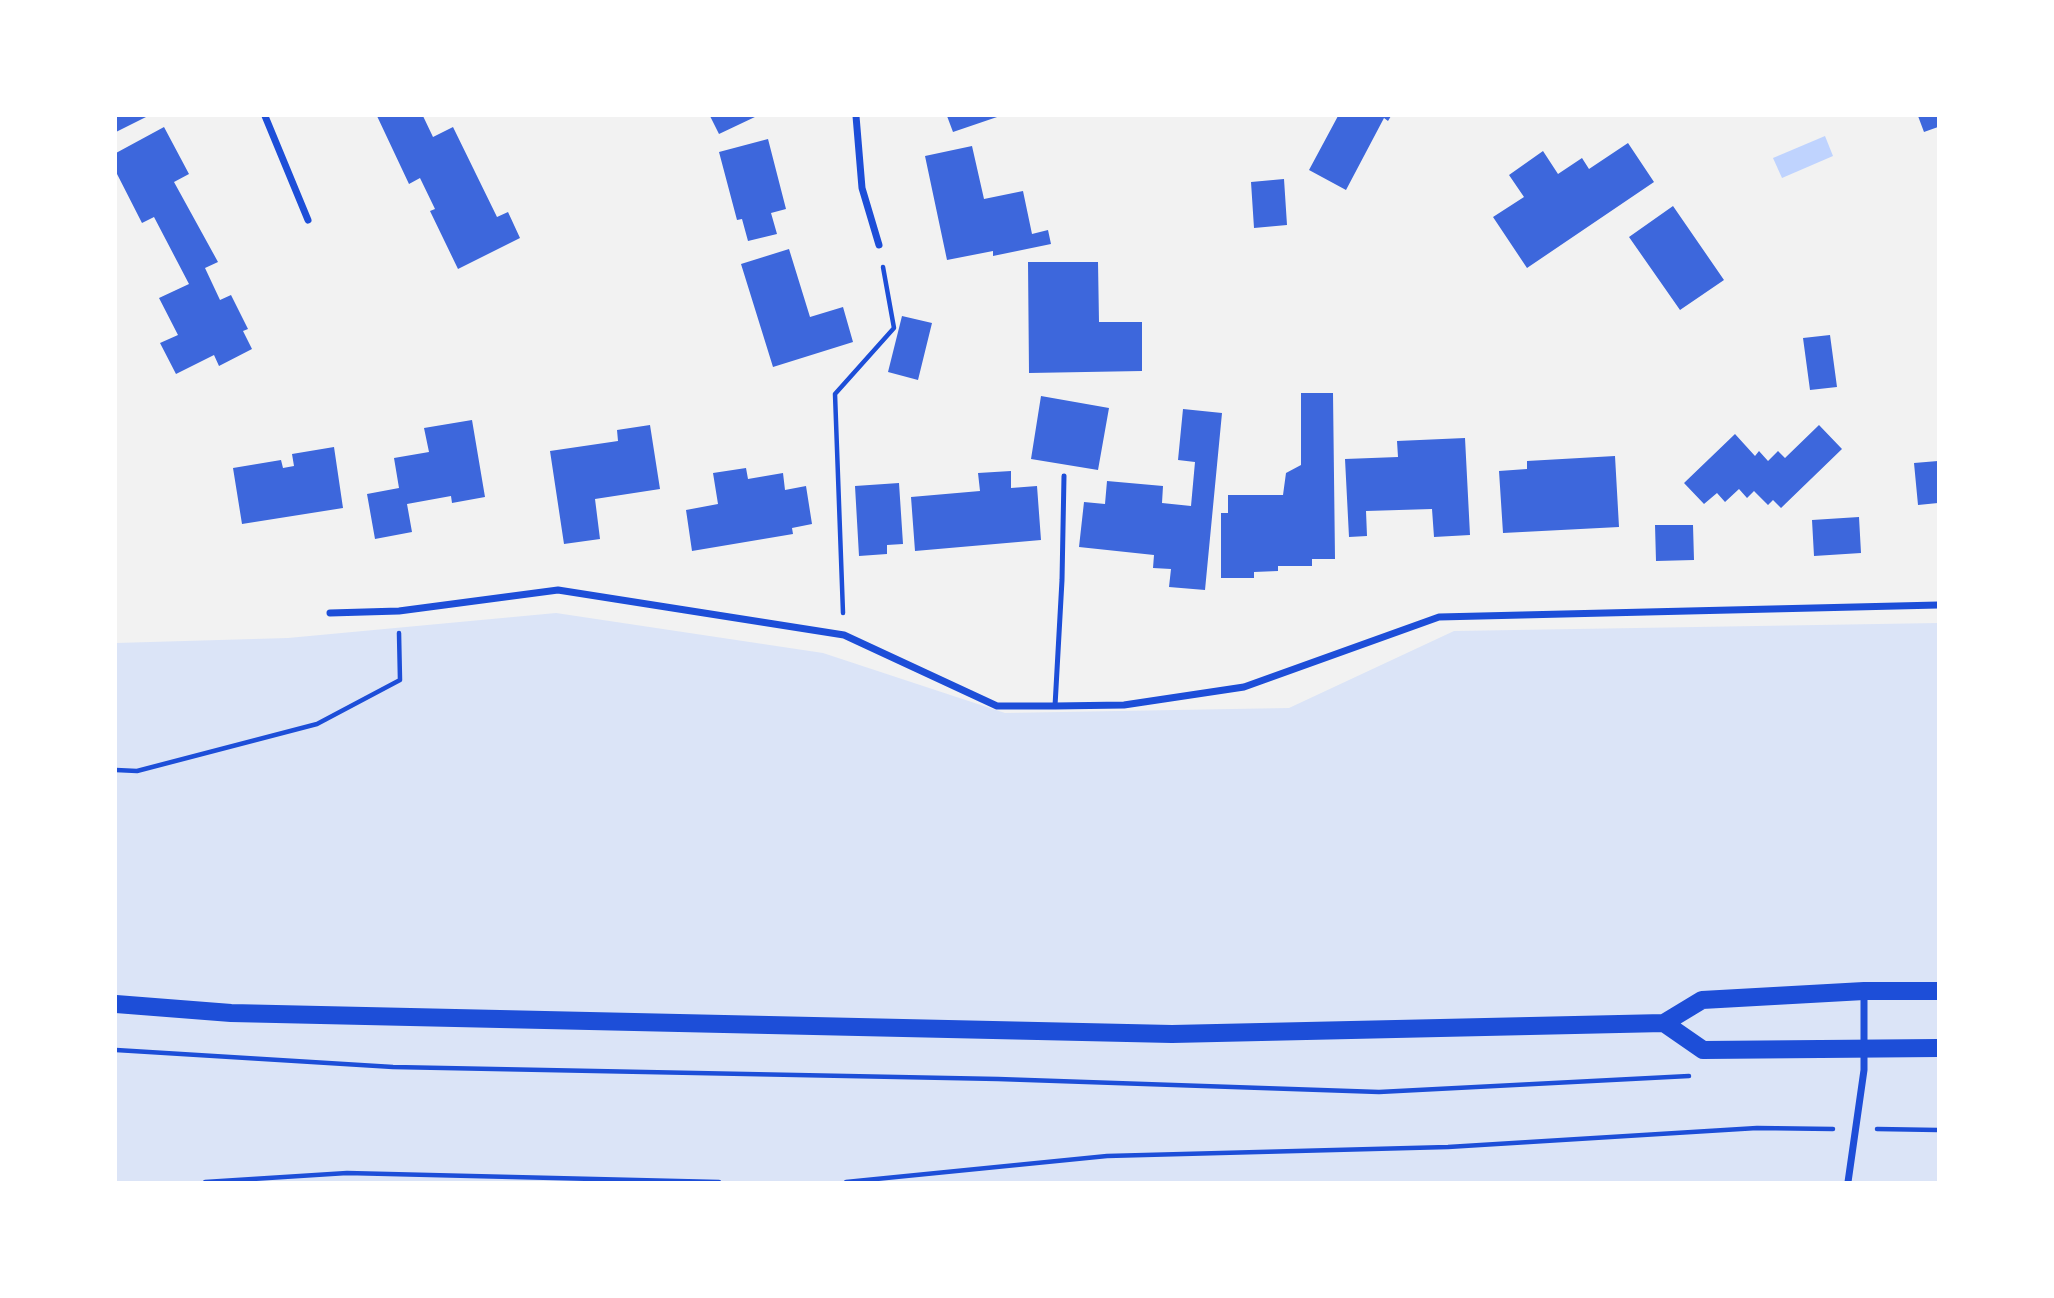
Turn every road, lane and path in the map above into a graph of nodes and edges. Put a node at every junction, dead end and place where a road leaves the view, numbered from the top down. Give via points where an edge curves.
1 (265, 116) edge
2 (856, 116) edge
3 (308, 219) dead end
4 (879, 245) joint
5 (1064, 476) dead end
6 (1938, 605) edge
7 (398, 611) junction
8 (330, 613) dead end
9 (844, 635) junction
10 (1055, 706) junction
11 (116, 770) edge
12 (1864, 991) junction
13 (1938, 991) edge
14 (116, 1004) edge
15 (1664, 1023) junction
16 (1938, 1048) edge
17 (1864, 1049) junction
18 (116, 1050) edge
19 (1691, 1076) dead end
20 (1857, 1129) junction
21 (1938, 1130) edge
22 (205, 1182) edge
23 (719, 1182) edge
24 (846, 1182) edge
25 (1848, 1182) edge

1 - 3 street
2 - 4 street via 862,188
4 - 9 path via 894,328 835,394
5 - 10 lane
6 - 10 street via 1439,617 1244,687 1124,705
7 - 8 street
7 - 9 street via 558,590
7 - 11 path via 400,680 317,724 137,771
9 - 10 street via 997,706
12 - 13 main road
12 - 15 main road via 1702,1000
12 - 17 street
14 - 15 main road via 231,1013 1172,1034
15 - 17 main road via 1703,1050
16 - 17 main road
17 - 20 street
18 - 19 path via 393,1067 1379,1092
20 - 21 path
20 - 24 path via 1757,1128 1448,1147 1107,1156
20 - 25 street
22 - 23 path via 347,1173

